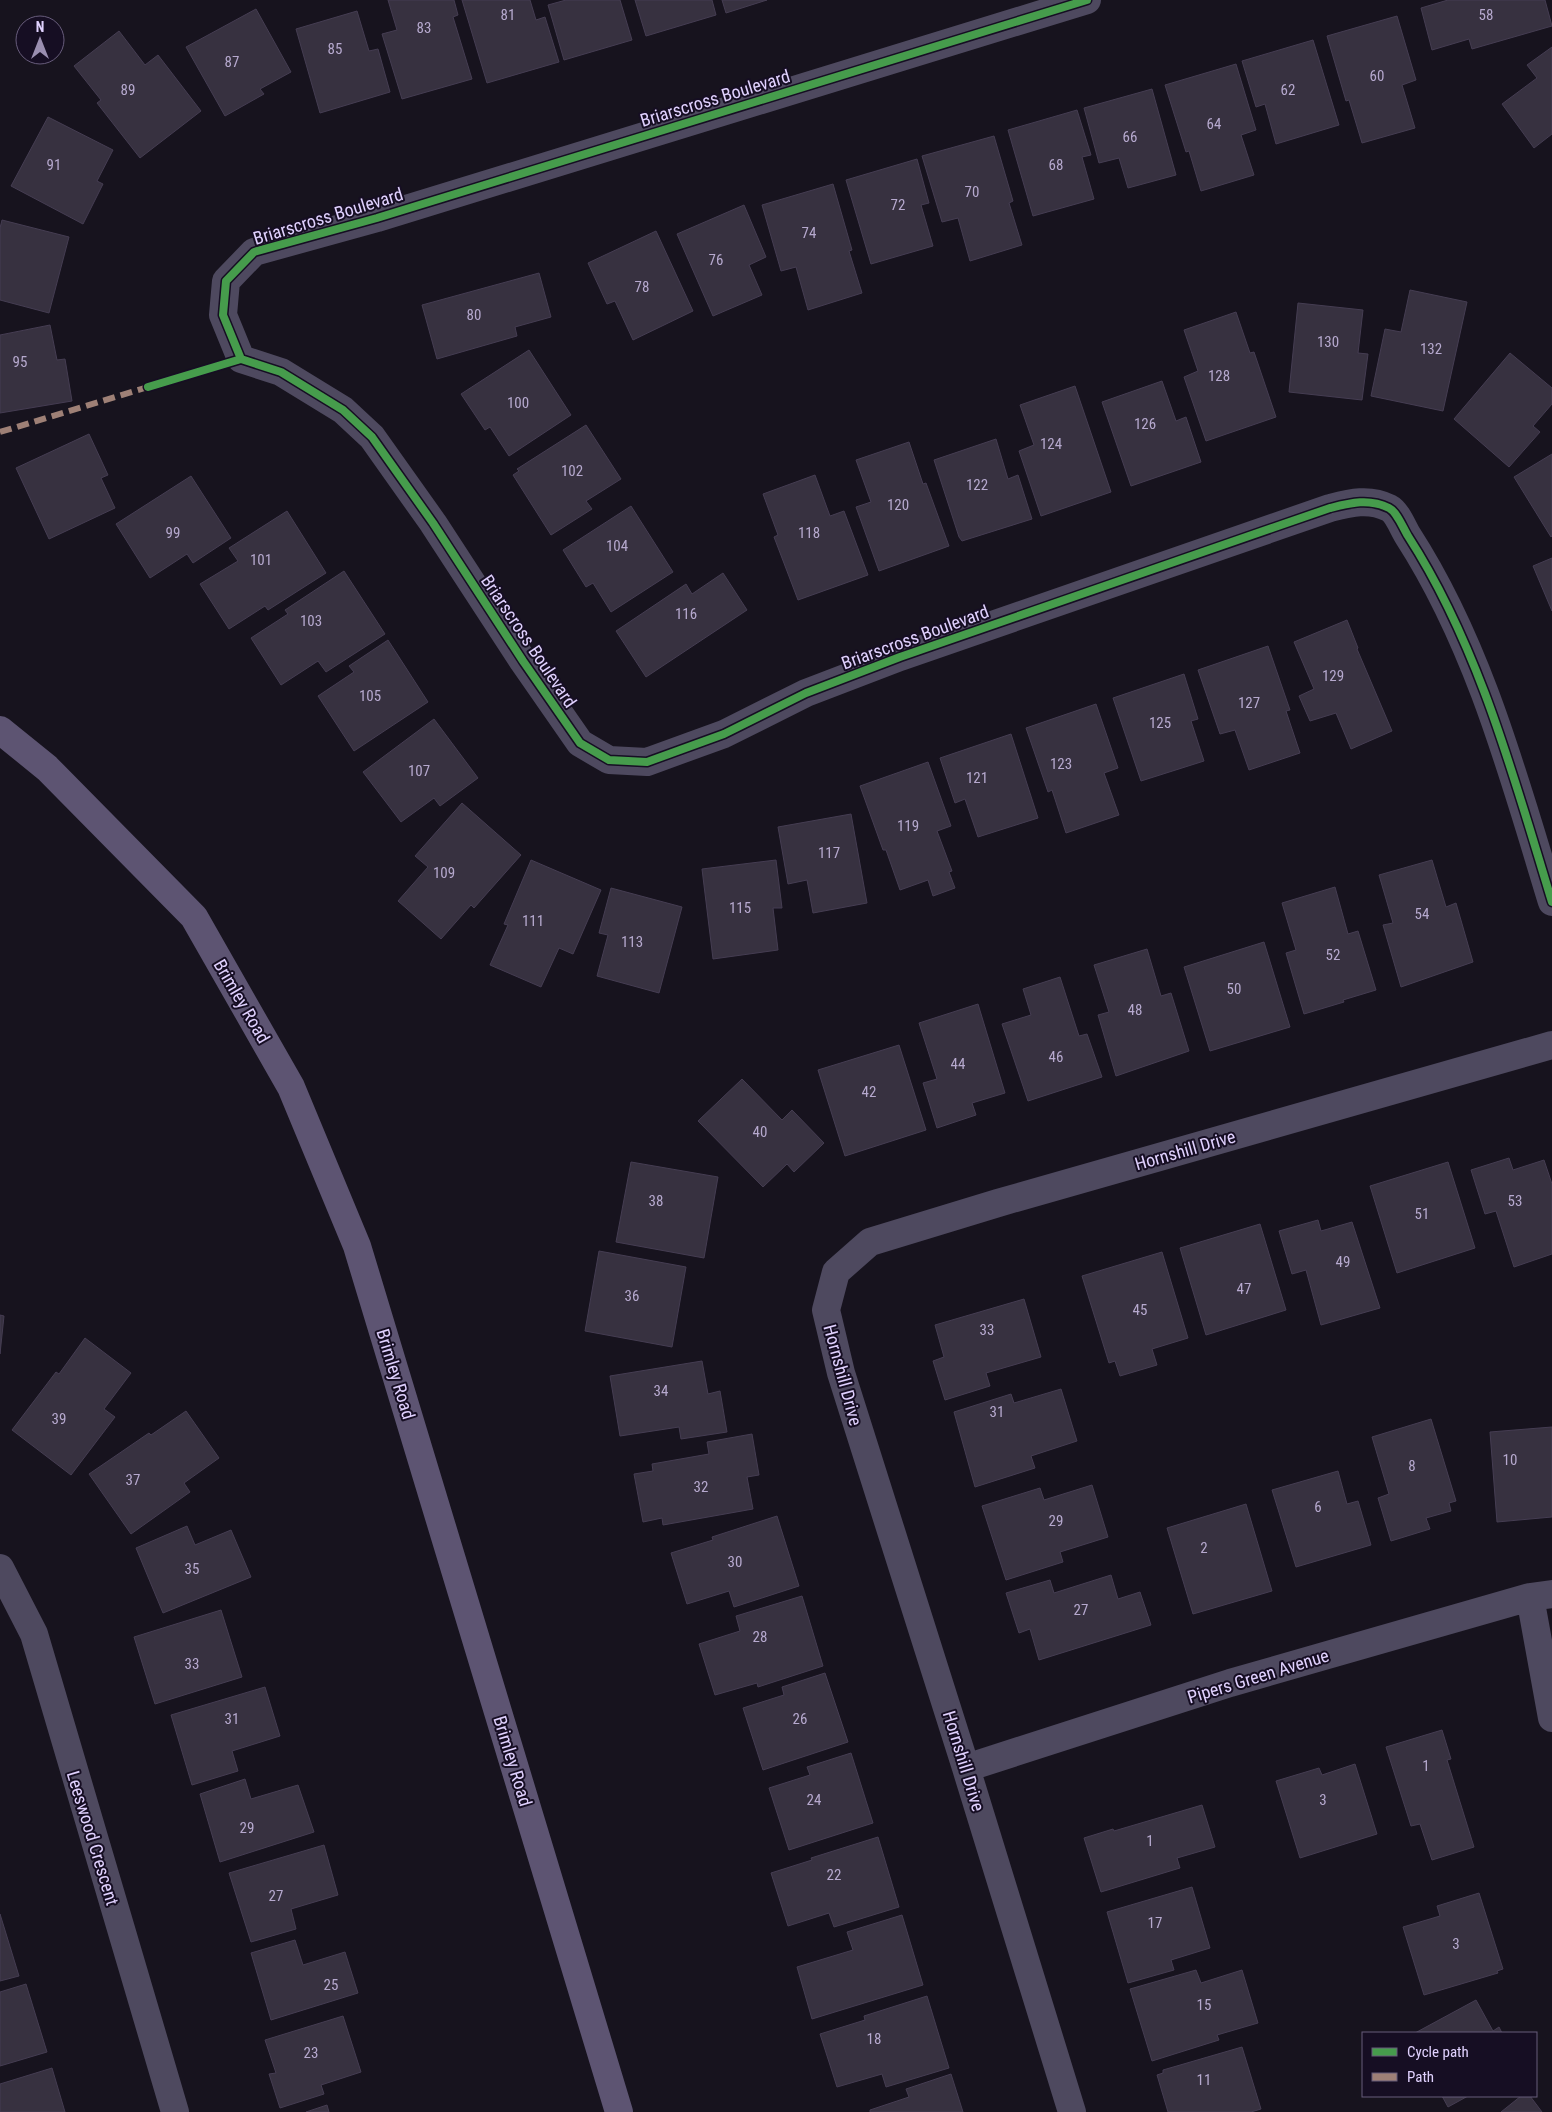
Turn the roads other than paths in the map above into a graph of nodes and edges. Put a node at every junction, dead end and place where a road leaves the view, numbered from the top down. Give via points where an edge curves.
1 (1087, 0) edge
2 (0, 730) edge
3 (1552, 902) edge
4 (1552, 1045) edge
5 (0, 1568) edge
6 (1541, 1595) edge
7 (1552, 1718) edge
8 (966, 1768) junction
9 (175, 2112) edge
10 (620, 2112) edge
11 (1072, 2112) edge

1 - 3 street, Briarscross Boulevard via 377,218 254,252 226,281 223,314 241,360 281,372 343,410 372,436 580,743 610,760 648,762 724,734 806,693 900,657 1330,508 1354,502 1373,503 1391,509 1431,572 1455,620 1500,733
2 - 10 main road, Brimley Road via 47,768 194,917 291,1087 357,1246
4 - 8 street, Hornshill Drive via 870,1242 836,1272 826,1310 840,1373
5 - 9 street, Leeswood Crescent via 34,1634
6 - 7 street
6 - 8 street, Pipers Green Avenue via 1230,1682
8 - 11 street, Hornshill Drive

